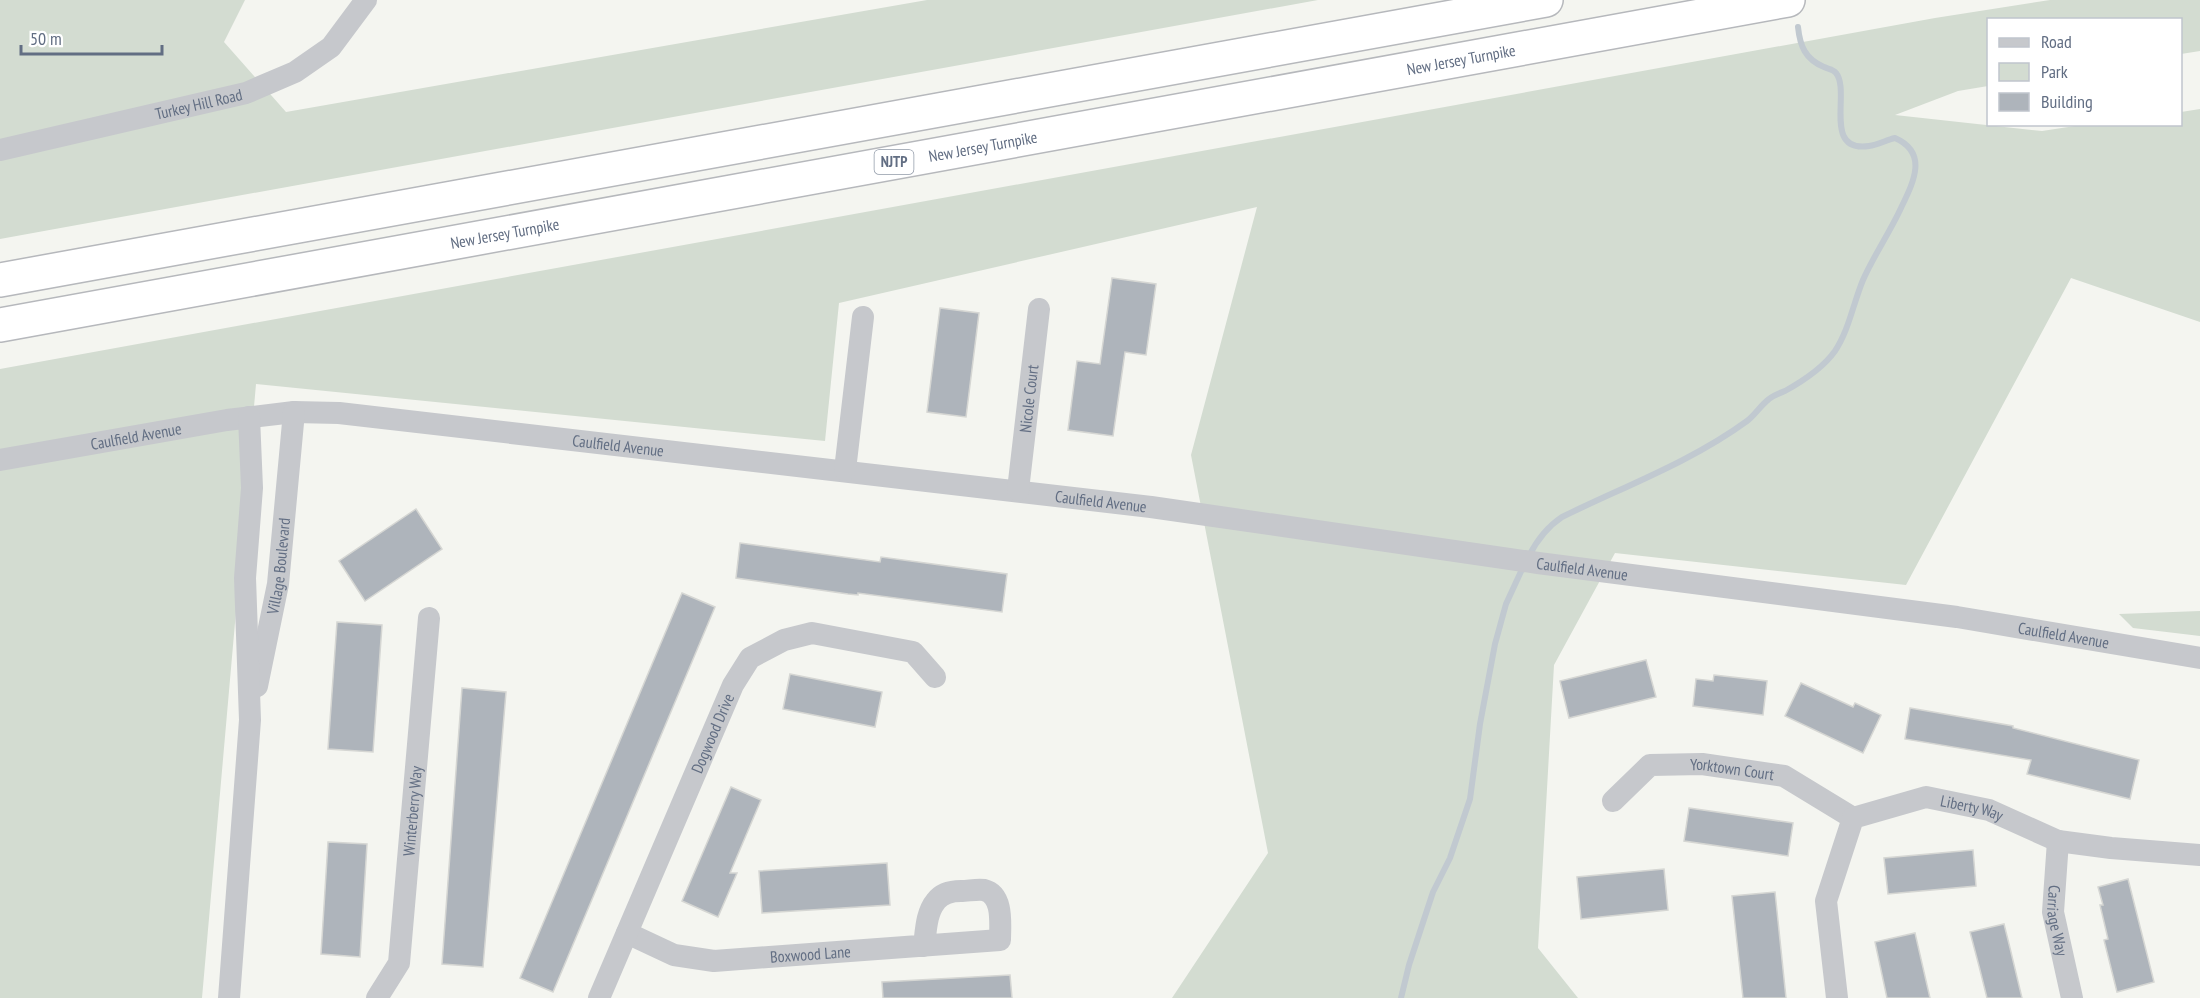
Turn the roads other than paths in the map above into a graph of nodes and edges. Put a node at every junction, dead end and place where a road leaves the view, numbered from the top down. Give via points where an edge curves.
1 (366, 0) edge
2 (1546, 0) edge
3 (1788, 0) edge
4 (0, 150) edge
5 (0, 280) edge
6 (1039, 309) dead end
7 (863, 317) dead end
8 (0, 325) edge
9 (294, 412) junction
10 (249, 417) junction
11 (0, 460) edge
12 (845, 470) junction
13 (1018, 490) junction
14 (429, 618) dead end
15 (2200, 658) edge
16 (935, 677) dead end
17 (250, 720) junction
18 (1613, 801) dead end
19 (1852, 818) junction
20 (2058, 841) junction
21 (2200, 855) edge
22 (627, 933) junction
23 (924, 946) junction
24 (229, 998) edge
25 (377, 998) edge
26 (599, 998) edge
27 (1837, 998) edge
28 (2073, 998) edge

1 - 4 street, Turkey Hill Road via 331,47 295,72 246,93
2 - 5 highway
3 - 8 highway, New Jersey Turnpike / NJTP
6 - 13 street, Nicole Court
7 - 12 street
9 - 10 street, Caulfield Avenue
9 - 12 street, Caulfield Avenue via 357,415
9 - 17 street, Village Boulevard via 278,584
10 - 11 street, Caulfield Avenue
10 - 17 street, Village Boulevard via 252,488 245,578
12 - 13 street, Caulfield Avenue
13 - 15 street, Caulfield Avenue via 1957,617
14 - 25 street, Winterberry Way via 399,963
16 - 22 street, Dogwood Drive via 913,652 812,633 784,640 750,658 733,685
17 - 24 street, Village Boulevard
18 - 19 street, Yorktown Court via 1650,765 1702,764 1784,776
19 - 20 street, Liberty Way via 1926,797 1989,810
19 - 27 street via 1826,901
20 - 21 street, Liberty Way
20 - 28 street, Carriage Way via 2053,912
22 - 23 street, Boxwood Lane via 674,955 714,961
22 - 26 street, Dogwood Drive
23 - 23 street, Boxwood Lane via 1000,940 1000,909 990,893 952,891 942,895 931,909

